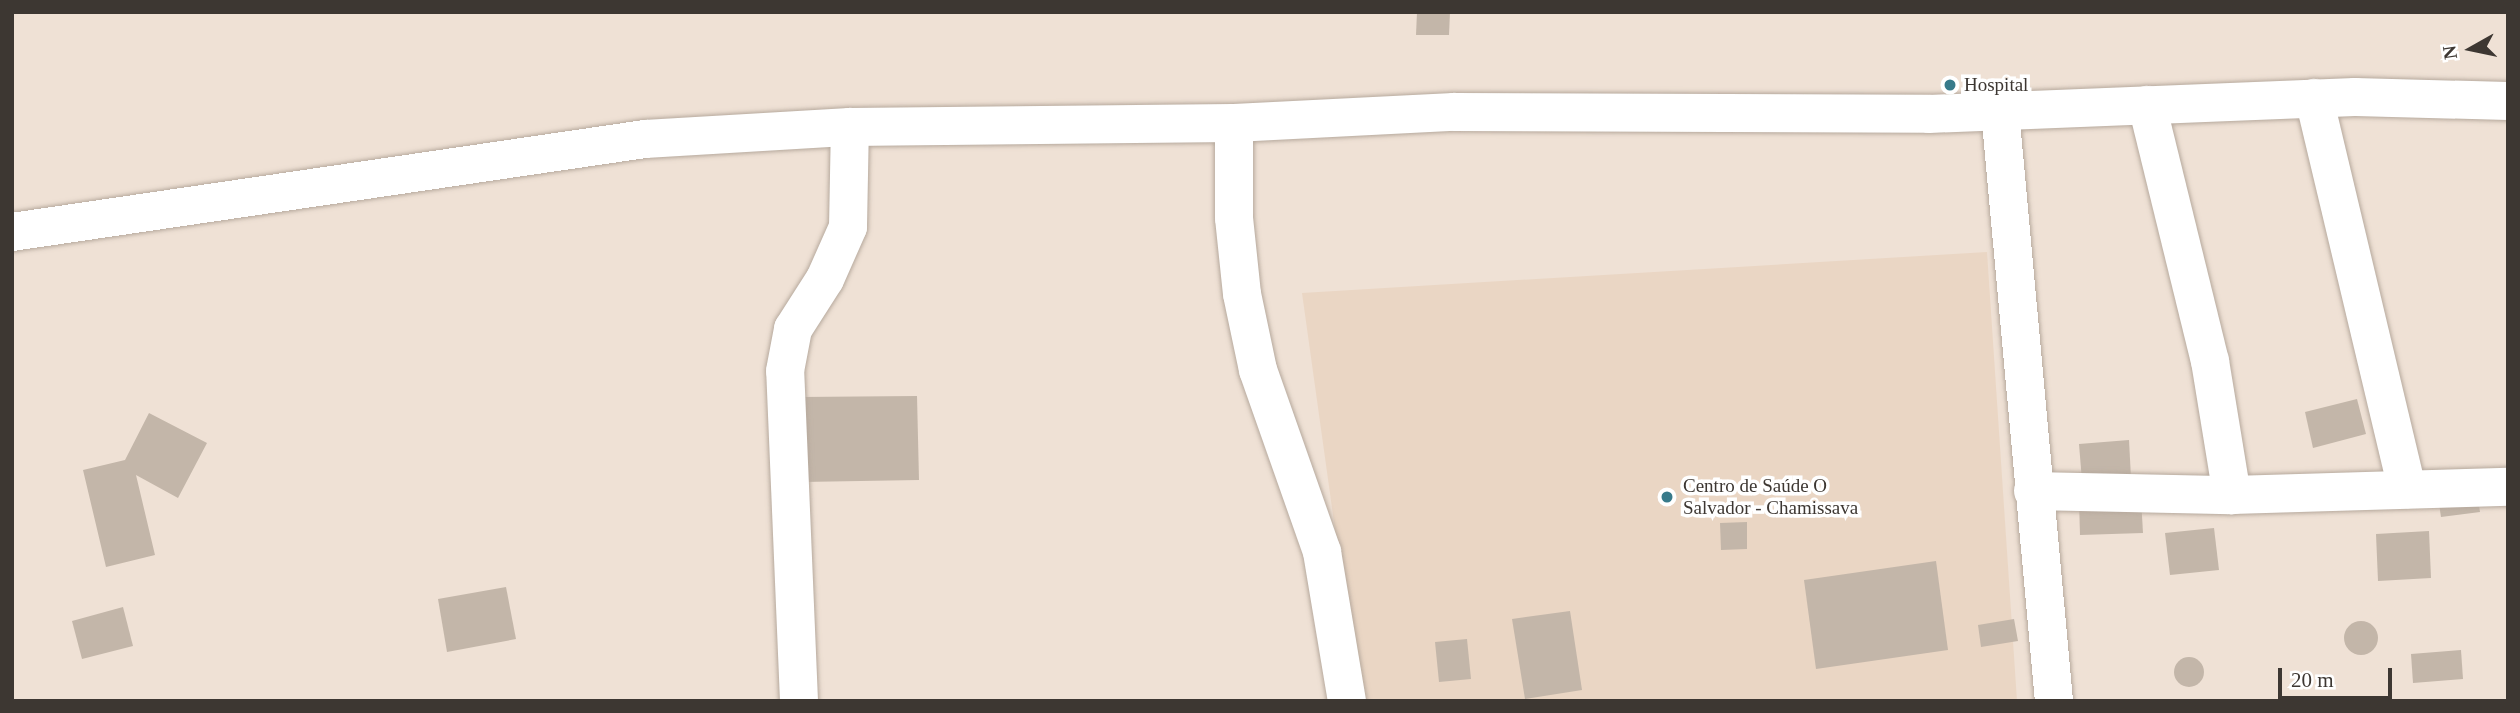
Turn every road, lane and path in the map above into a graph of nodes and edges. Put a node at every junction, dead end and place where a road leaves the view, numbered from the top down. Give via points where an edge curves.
1 (2314, 98) junction
2 (2508, 101) edge
3 (2147, 105) junction
4 (2000, 111) junction
5 (1234, 123) junction
6 (850, 127) junction
7 (12, 232) edge
8 (2508, 487) edge
9 (2407, 489) junction
10 (2032, 491) junction
11 (2232, 495) junction
12 (799, 701) edge
13 (1347, 701) edge
14 (2054, 701) edge

1 - 2 street
1 - 3 street
1 - 9 street
3 - 4 street
3 - 11 street via 2210,361
4 - 5 street via 1454,112
4 - 10 street
5 - 6 street
5 - 13 street via 1234,218 1242,294 1258,370 1322,552
6 - 7 street via 645,139
6 - 12 street via 848,227 825,279 793,329 785,371
8 - 9 street
9 - 11 street
10 - 11 street
10 - 14 street

